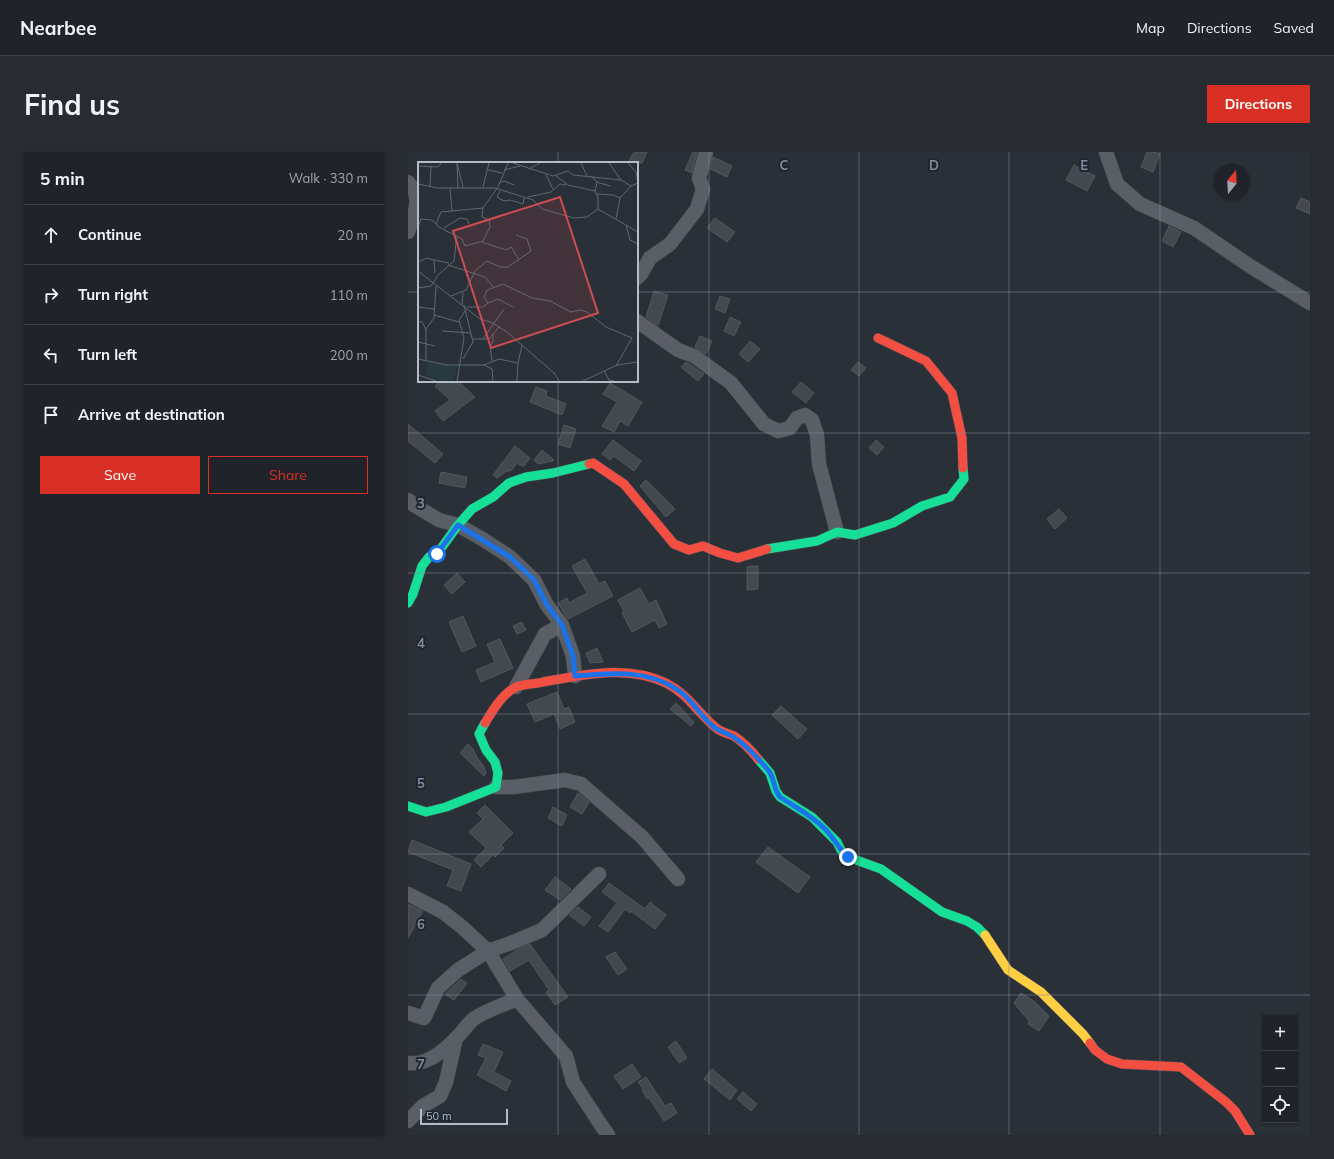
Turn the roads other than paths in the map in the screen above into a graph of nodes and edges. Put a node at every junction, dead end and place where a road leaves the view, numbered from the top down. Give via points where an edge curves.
1 (706, 152) edge
2 (1106, 152) edge
3 (408, 182) edge
4 (418, 200) edge
5 (408, 232) edge
6 (638, 277) edge
7 (1310, 303) edge
8 (638, 322) edge
9 (878, 338) dead end
10 (408, 500) edge
11 (458, 525) junction
12 (837, 532) junction
13 (408, 603) edge
14 (562, 625) junction
15 (575, 676) junction
16 (516, 687) junction
17 (496, 787) junction
18 (408, 806) edge
19 (599, 874) dead end
20 (678, 879) dead end
21 (408, 894) edge
22 (488, 951) junction
23 (517, 999) junction
24 (408, 1013) edge
25 (456, 1038) junction
26 (408, 1062) edge
27 (408, 1121) edge
28 (608, 1135) edge
29 (1250, 1135) edge

1 - 6 street via 699,178 703,190 697,209 670,244 650,258
2 - 7 street via 1118,184 1140,204 1194,228
3 - 4 street
4 - 5 street
8 - 12 street via 678,350 694,356 731,383 764,424 778,431 790,428 797,418 805,415 812,420 817,435 819,464
9 - 12 street via 926,361 952,392 962,438 964,479 950,497 922,506 893,523 855,535
10 - 11 street via 439,520
11 - 12 street via 472,509 494,497 509,483 593,463 624,484 674,544 689,550 703,546 738,558 769,549 817,541
11 - 13 street via 437,554 429,557 422,566
11 - 14 street via 510,557 534,580 547,605
14 - 15 street via 573,656
14 - 16 street via 545,634
15 - 16 street
15 - 29 street via 630,673 655,678 678,690 694,704 712,726 744,745 773,778 776,793 812,817 848,857 881,869 942,912 967,921 984,933 1008,970 1041,992 1083,1034 1095,1050 1107,1059 1122,1064 1182,1067 1226,1102 1239,1116
16 - 17 street via 500,701 479,734 495,762 498,773
17 - 18 street via 446,807 426,812
17 - 20 street via 565,780 581,784 642,837
19 - 22 street via 542,930
21 - 22 street via 443,912
22 - 23 street
22 - 24 street via 458,970 438,988 424,1018
23 - 25 street via 474,1018
23 - 28 street via 566,1056 573,1082
25 - 26 street via 442,1052 414,1064
25 - 27 street via 446,1082 440,1096 423,1106

